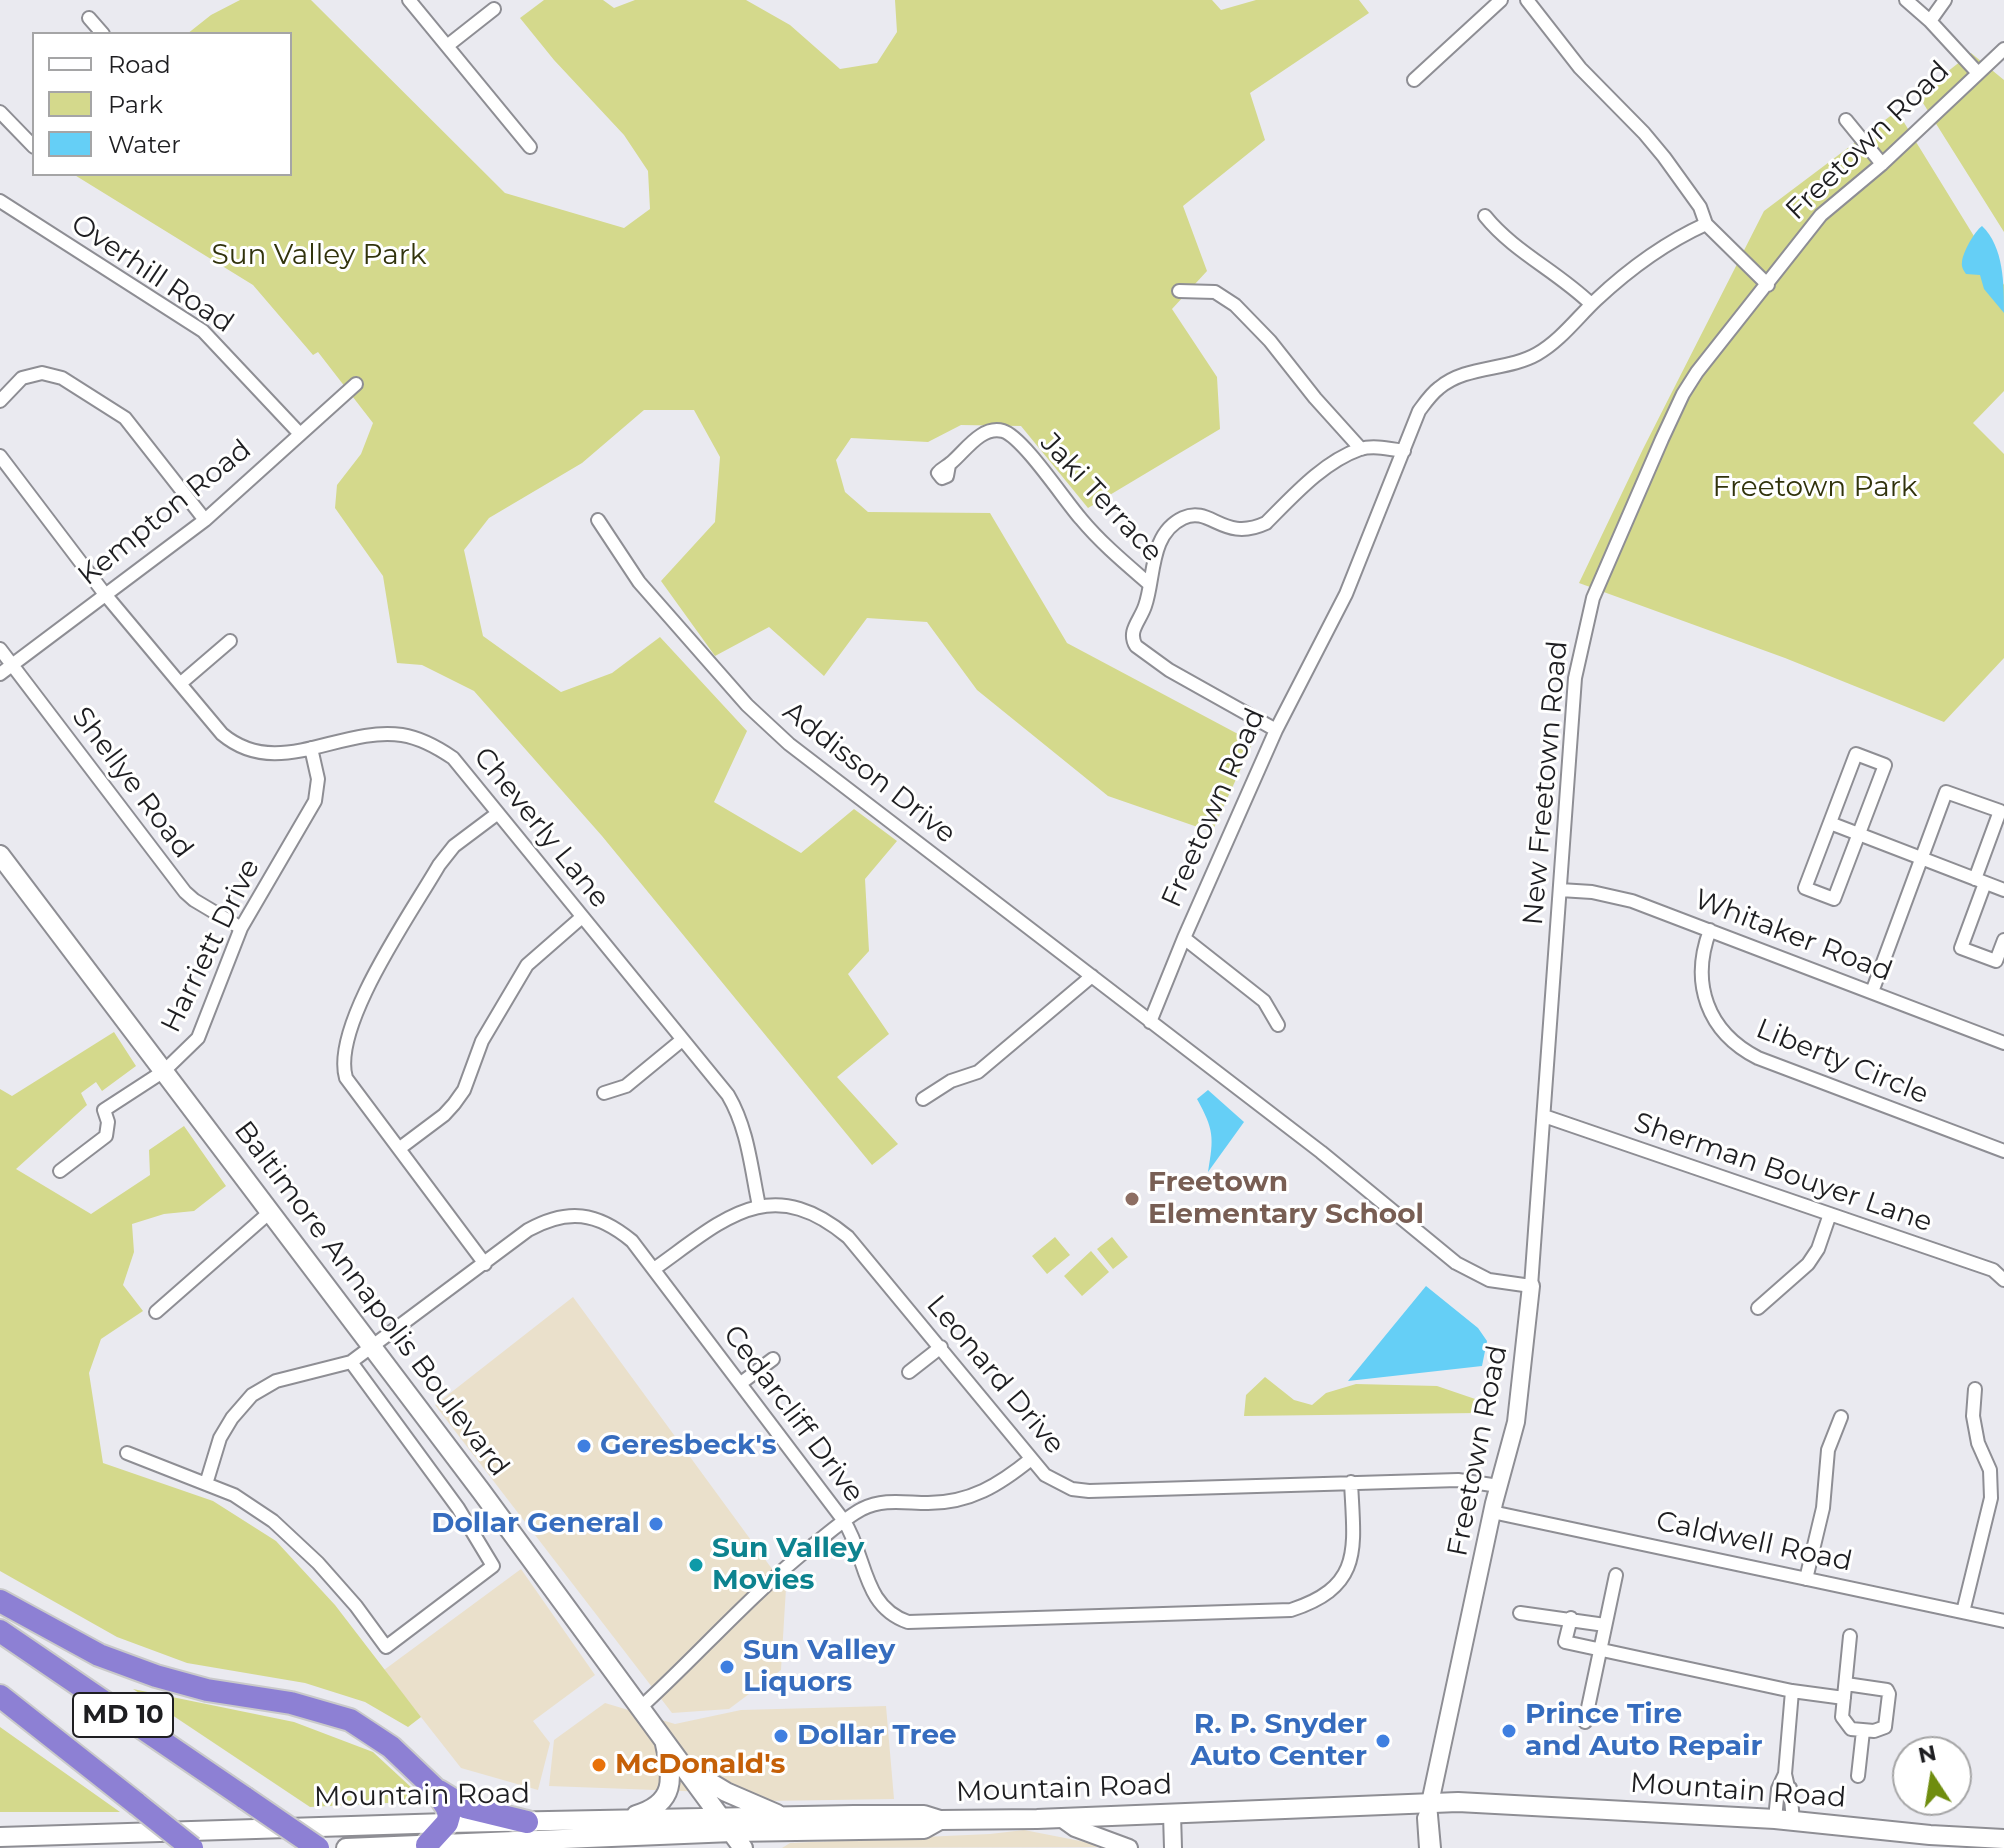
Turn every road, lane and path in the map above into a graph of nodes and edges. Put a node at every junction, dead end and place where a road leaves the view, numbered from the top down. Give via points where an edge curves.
1 (409, 0) edge
2 (1501, 0) edge
3 (1527, 0) edge
4 (1906, 0) edge
5 (1945, 0) edge
6 (494, 9) dead end
7 (89, 18) dead end
8 (1930, 21) junction
9 (101, 32) edge
10 (447, 46) junction
11 (2004, 49) edge
12 (1977, 72) junction
13 (1414, 80) dead end
14 (0, 112) edge
15 (1846, 120) dead end
16 (32, 145) edge
17 (530, 147) dead end
18 (1882, 164) junction
19 (0, 201) edge
20 (1485, 216) dead end
21 (1706, 224) junction
22 (1768, 285) junction
23 (1179, 291) dead end
24 (1591, 304) junction
25 (356, 384) dead end
26 (0, 401) edge
27 (300, 434) junction
28 (1361, 449) junction
29 (1404, 451) junction
30 (0, 456) edge
31 (949, 465) dead end
32 (205, 520) junction
33 (598, 520) dead end
34 (1148, 583) junction
35 (104, 593) junction
36 (230, 641) dead end
37 (0, 649) edge
38 (12, 665) junction
39 (0, 674) edge
40 (181, 683) junction
41 (1276, 730) junction
42 (311, 748) junction
43 (498, 813) junction
44 (1830, 823) junction
45 (1859, 834) junction
46 (0, 855) edge
47 (1922, 858) junction
48 (1980, 881) junction
49 (1560, 890) junction
50 (2004, 890) edge
51 (582, 917) junction
52 (241, 928) junction
53 (1710, 930) junction
54 (1184, 938) junction
55 (2004, 940) edge
56 (1092, 976) junction
57 (1872, 992) junction
58 (1150, 1022) junction
59 (1278, 1025) dead end
60 (682, 1040) junction
61 (2004, 1043) edge
62 (164, 1071) junction
63 (604, 1093) dead end
64 (923, 1099) dead end
65 (1544, 1116) junction
66 (400, 1148) junction
67 (2004, 1151) edge
68 (60, 1171) dead end
69 (759, 1206) junction
70 (270, 1212) junction
71 (1830, 1214) junction
72 (485, 1264) junction
73 (654, 1269) junction
74 (2004, 1280) edge
75 (1531, 1286) junction
76 (1758, 1308) dead end
77 (156, 1312) dead end
78 (372, 1347) junction
79 (941, 1347) junction
80 (773, 1359) dead end
81 (351, 1362) junction
82 (909, 1372) dead end
83 (741, 1383) junction
84 (1975, 1389) dead end
85 (1841, 1417) dead end
86 (127, 1453) dead end
87 (1031, 1459) junction
88 (1351, 1482) junction
89 (206, 1484) junction
90 (1499, 1486) junction
91 (470, 1500) junction
92 (1492, 1512) junction
93 (844, 1521) junction
94 (1616, 1575) dead end
95 (1806, 1579) junction
96 (0, 1601) edge
97 (1963, 1612) junction
98 (1520, 1613) dead end
99 (1571, 1618) junction
100 (2004, 1621) edge
101 (1605, 1625) junction
102 (0, 1631) edge
103 (1850, 1636) dead end
104 (1600, 1649) junction
105 (1846, 1684) junction
106 (1792, 1691) junction
107 (0, 1696) edge
108 (1844, 1698) junction
109 (641, 1707) junction
110 (1585, 1722) dead end
111 (1863, 1731) junction
112 (664, 1738) junction
113 (686, 1768) junction
114 (1858, 1776) dead end
115 (434, 1788) junction
116 (1430, 1803) junction
117 (1172, 1814) junction
118 (1061, 1818) junction
119 (619, 1820) junction
120 (1784, 1820) junction
121 (527, 1822) junction
122 (447, 1823) junction
123 (788, 1824) junction
124 (732, 1833) edge
125 (0, 1837) edge
126 (2004, 1839) edge
127 (1931, 1842) edge
128 (427, 1845) junction
129 (192, 1848) edge
130 (318, 1848) edge
131 (346, 1848) edge
132 (771, 1848) edge
133 (1129, 1848) edge
134 (1173, 1848) edge
135 (1426, 1848) edge
136 (1434, 1848) edge

1 - 10 street
2 - 13 street
3 - 21 street via 1580,68 1664,157
4 - 8 street
5 - 8 street
6 - 10 street
7 - 9 street
8 - 12 street
10 - 17 street
11 - 12 street, Freetown Road
12 - 18 street, Freetown Road
14 - 16 street
15 - 18 street
18 - 22 street, Freetown Road via 1821,215
19 - 27 street, Overhill Road via 203,331
20 - 24 street via 1511,243
21 - 22 street
21 - 24 street, Freetown Road via 1641,260
22 - 49 street, New Freetown Road via 1683,394 1593,598 1575,678
23 - 28 street via 1215,292 1235,305
24 - 29 street, Freetown Road via 1536,354 1440,387 1419,411
25 - 27 street, Kempton Road
26 - 32 street via 22,378 42,373 62,378 125,418
27 - 32 street, Kempton Road
28 - 29 street
28 - 34 street via 1322,471 1256,527 1237,530 1202,516 1178,521 1161,540
29 - 41 street, Freetown Road via 1346,594
30 - 35 street, Cheverly Lane
31 - 34 street, Jaki Terrace via 982,435 1007,433 1082,521
32 - 35 street, Kempton Road
33 - 56 street, Addisson Drive via 639,582 778,734
34 - 41 street, Jaki Terrace via 1147,603 1132,636 1141,652
35 - 38 street, Kempton Road
35 - 40 street, Cheverly Lane
36 - 40 street
37 - 38 street, Shellye Road
38 - 39 street, Kempton Road
38 - 52 street, Shellye Road via 185,892
40 - 42 street, Cheverly Lane via 222,734 246,751 275,754
41 - 54 street, Freetown Road
42 - 43 street, Cheverly Lane via 381,735 420,740 453,758
42 - 52 street, Harriett Drive via 318,779 315,801
43 - 51 street, Cheverly Lane
43 - 66 street via 454,846 439,865 365,993 344,1049 346,1078
44 - 45 street
44 - 45 street via 1805,888 1834,899
44 - 45 street via 1856,754 1885,765
45 - 47 street
46 - 62 main road, Baltimore Annapolis Boulevard
47 - 48 street
47 - 48 street via 1946,792 2000,811
47 - 57 street
48 - 50 street
48 - 55 street via 1961,948 1996,961
49 - 53 street, Whitaker Road via 1632,901
49 - 65 street, New Freetown Road
51 - 60 street, Cheverly Lane
51 - 66 street via 527,965 482,1041 454,1104
52 - 62 street, Harriett Drive via 198,1038
53 - 57 street, Whitaker Road
53 - 67 street, Liberty Circle via 1702,954 1702,987 1715,1020 1739,1047
54 - 58 street, Freetown Road
54 - 59 street via 1264,1001
56 - 58 street, Addisson Drive
56 - 64 street via 978,1072
57 - 61 street, Whitaker Road
58 - 75 street via 1456,1263 1489,1280
60 - 63 street via 626,1086
60 - 69 street, Cheverly Lane via 738,1112
62 - 68 street, Harriett Drive via 104,1110 106,1136
62 - 70 main road, Baltimore Annapolis Boulevard
65 - 71 street, Sherman Bouyer Lane
65 - 75 street, New Freetown Road
66 - 72 street
69 - 73 street, Leonard Drive via 716,1224
69 - 79 street, Leonard Drive via 799,1208 833,1224
70 - 77 street
70 - 78 main road, Baltimore Annapolis Boulevard
71 - 74 street, Sherman Bouyer Lane via 1993,1270
71 - 76 street via 1808,1264
72 - 73 street, Cedarcliff Drive via 544,1221 589,1216 615,1227
72 - 78 street, Cedarcliff Drive
73 - 83 street, Cedarcliff Drive
75 - 90 street, Freetown Road via 1519,1405
78 - 81 street, Cedarcliff Drive
78 - 91 main road, Baltimore Annapolis Boulevard
79 - 82 street
79 - 87 street, Leonard Drive
80 - 83 street
81 - 89 street via 276,1381 252,1395 220,1438
81 - 91 street
83 - 93 street, Cedarcliff Drive
84 - 97 street via 1973,1416 1990,1470 1991,1498
85 - 95 street via 1828,1450 1823,1508
86 - 89 street
87 - 88 street, Leonard Drive via 1058,1483 1089,1491
87 - 93 street via 973,1497 881,1502
88 - 90 street, Leonard Drive via 1458,1480
88 - 93 street, Cedarcliff Drive via 1351,1561 1323,1598 1291,1610 908,1622 883,1609 876,1599
89 - 91 street via 234,1495 297,1541 386,1647 493,1566
90 - 92 street, Freetown Road
91 - 109 main road, Baltimore Annapolis Boulevard
92 - 95 street, Caldwell Road
92 - 116 street, Freetown Road
93 - 109 street via 779,1572
94 - 101 street
95 - 97 street, Caldwell Road
96 - 115 highway via 99,1655 156,1676 350,1720 391,1747
97 - 100 street, Caldwell Road
98 - 99 street
99 - 101 street
99 - 104 street via 1565,1642
101 - 104 street
102 - 130 highway, MD 10, bridge
103 - 105 street
104 - 106 street
104 - 110 street
105 - 108 street
105 - 111 street via 1883,1687 1889,1694 1885,1727
106 - 108 street
106 - 120 street via 1785,1774 1778,1789
107 - 129 highway, MD 10, bridge
108 - 111 street via 1846,1724
109 - 112 main road, Baltimore Annapolis Boulevard
111 - 114 street
112 - 113 main road, Baltimore Annapolis Boulevard
112 - 119 main road via 671,1772 667,1797 653,1810
113 - 123 main road
113 - 124 main road, Baltimore Annapolis Boulevard
115 - 121 highway via 465,1807
115 - 122 highway via 447,1808
116 - 117 main road, Mountain Road
116 - 120 main road, Mountain Road via 1515,1803
116 - 135 street via 1424,1818
116 - 136 street
117 - 118 main road, Mountain Road
117 - 134 street
118 - 123 main road, Mountain Road via 940,1820 924,1815
118 - 133 street
119 - 121 main road, Mountain Road
119 - 124 main road, Mountain Road
120 - 127 main road, Mountain Road
121 - 122 main road, Mountain Road
122 - 125 main road, Mountain Road
122 - 128 highway
123 - 124 main road, Mountain Road
123 - 132 main road
124 - 128 main road, Mountain Road
126 - 127 main road, Mountain Road
128 - 131 main road, Mountain Road

